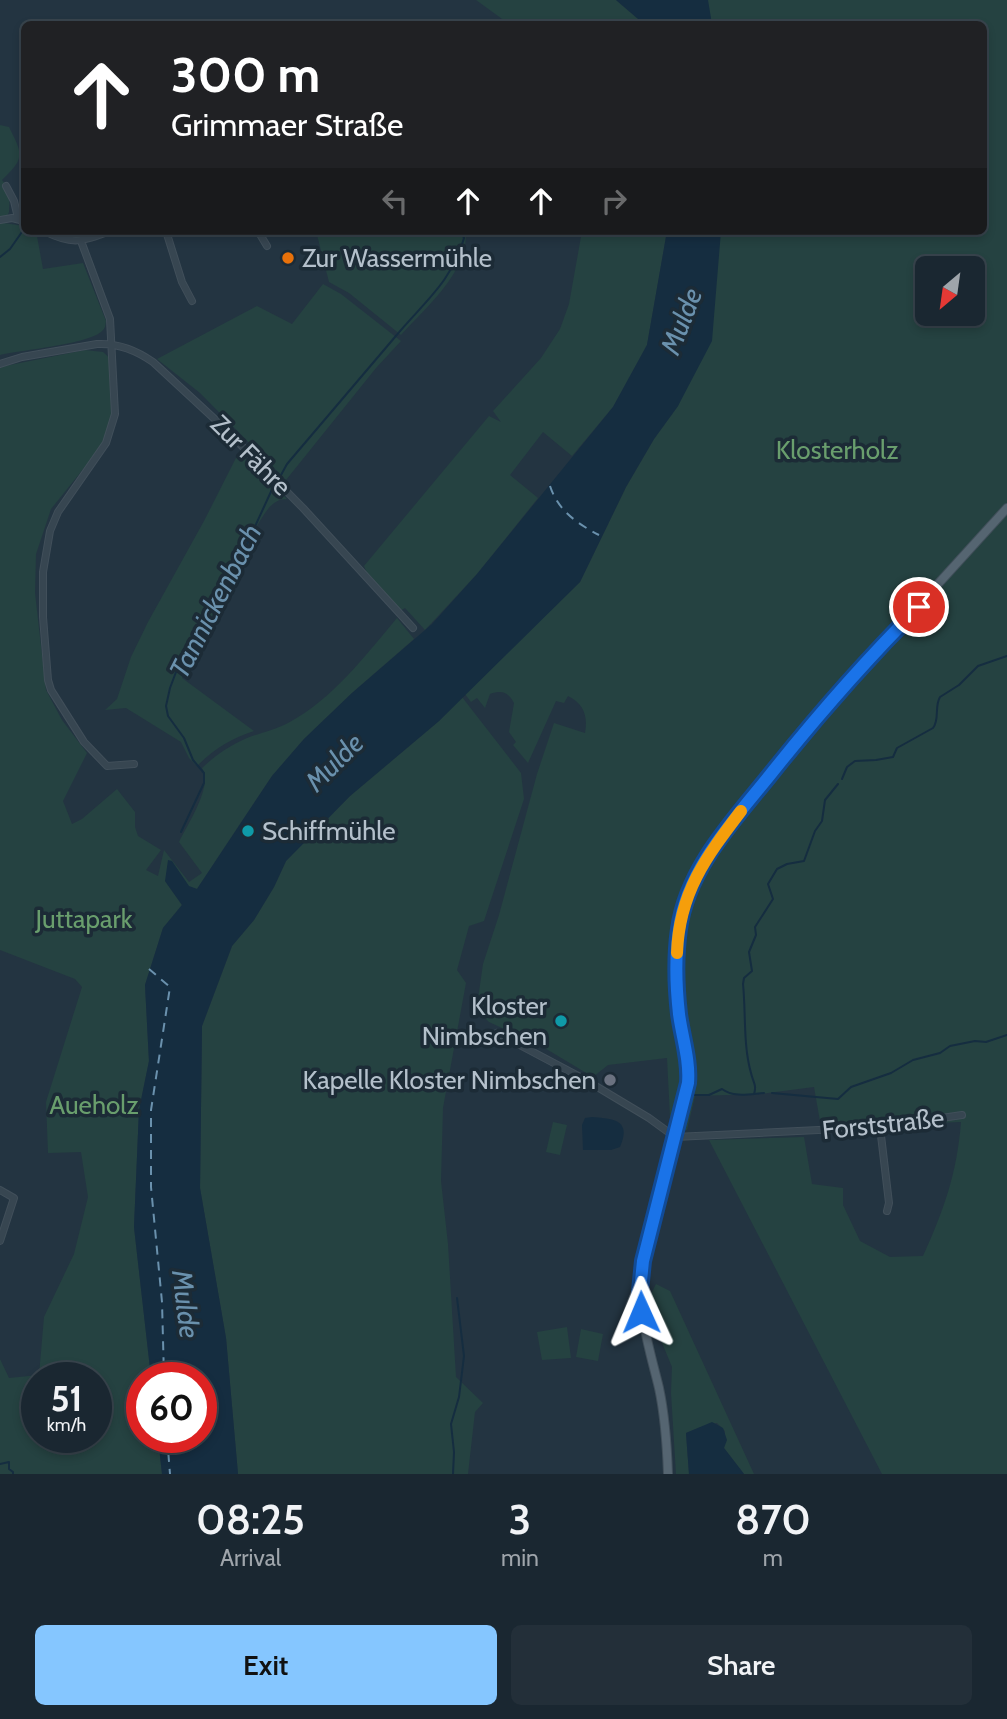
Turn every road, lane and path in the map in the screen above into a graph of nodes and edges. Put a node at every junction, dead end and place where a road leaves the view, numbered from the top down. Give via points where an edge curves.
1 (6, 186) dead end
2 (0, 220) edge
3 (21, 220) edge
4 (52, 235) edge
5 (98, 235) edge
6 (167, 235) edge
7 (260, 235) edge
8 (81, 241) junction
9 (267, 246) dead end
10 (192, 302) dead end
11 (109, 343) junction
12 (0, 363) edge
13 (1007, 508) edge
14 (413, 628) dead end
15 (134, 764) dead end
16 (497, 1033) dead end
17 (962, 1115) dead end
18 (880, 1127) junction
19 (674, 1136) junction
20 (0, 1190) edge
21 (887, 1211) dead end
22 (0, 1241) edge
23 (668, 1474) edge

1 - 3 street
2 - 3 street
4 - 8 street
5 - 8 street
6 - 10 street
7 - 9 street
8 - 11 street via 110,319
11 - 12 street, Zur Fähre
11 - 14 street, Zur Fähre via 153,362 220,424
11 - 15 street via 114,358 116,414 106,443 58,512 51,531 43,572 43,617 48,680 60,706 107,766
13 - 19 main road via 832,699 701,867 683,908 677,941 677,994 688,1078
16 - 19 street via 568,1069
17 - 18 street, Forststraße
18 - 19 street, Forststraße
18 - 21 street
19 - 23 main road via 640,1291 643,1326 663,1410
20 - 22 street via 13,1198

